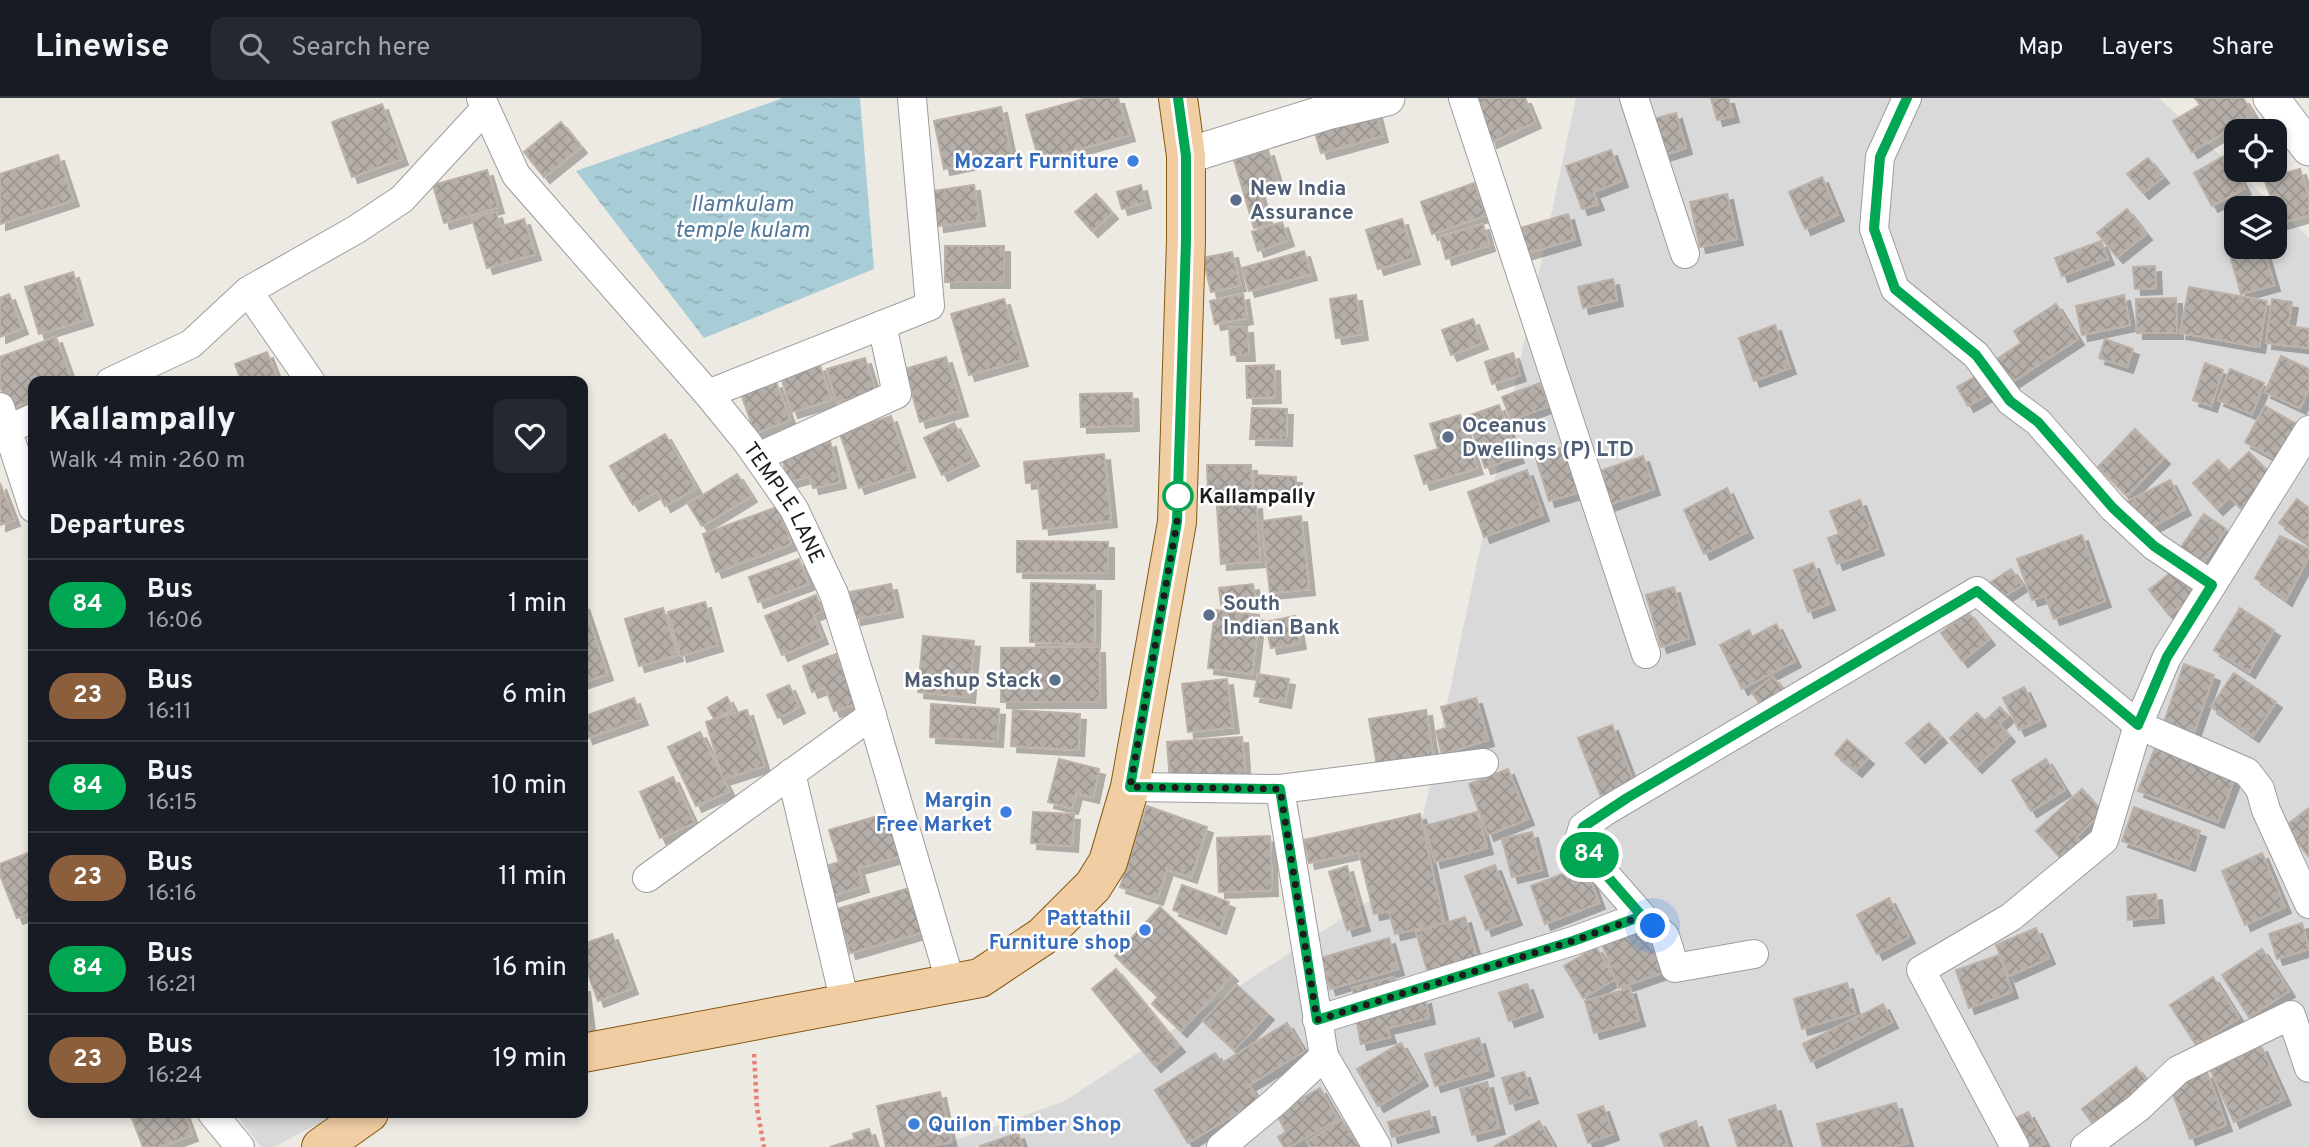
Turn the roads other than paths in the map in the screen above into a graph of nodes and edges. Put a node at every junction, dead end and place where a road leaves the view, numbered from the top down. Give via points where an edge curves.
1 (912, 98) edge
2 (1178, 98) edge
3 (1387, 98) edge
4 (1463, 98) edge
5 (1634, 98) edge
6 (1907, 98) edge
7 (2271, 98) edge
8 (483, 104) edge
9 (2309, 148) edge
10 (1186, 156) junction
11 (1685, 254) dead end
12 (248, 291) junction
13 (882, 325) junction
14 (123, 376) edge
15 (308, 376) edge
16 (708, 394) junction
17 (10, 422) edge
18 (2309, 430) edge
19 (758, 457) junction
20 (28, 489) edge
21 (2212, 585) junction
22 (1646, 654) dead end
23 (872, 715) junction
24 (2138, 725) junction
25 (1483, 763) dead end
26 (791, 773) junction
27 (1130, 787) junction
28 (1280, 789) junction
29 (646, 878) dead end
30 (2309, 904) edge
31 (1642, 916) junction
32 (1754, 954) dead end
33 (951, 984) junction
34 (845, 1003) junction
35 (1317, 1020) junction
36 (588, 1052) edge
37 (1324, 1056) junction
38 (2309, 1068) edge
39 (216, 1118) edge
40 (362, 1118) edge
41 (240, 1147) edge
42 (321, 1147) edge
43 (1221, 1147) edge
44 (1377, 1147) edge
45 (2015, 1147) edge
46 (2085, 1147) edge

1 - 13 street via 930,306
2 - 10 main road
3 - 10 street
4 - 22 street
5 - 11 street
6 - 21 street via 1880,157 1874,229 1895,289 1976,355 2010,401 2038,422 2113,508 2154,546
7 - 9 street
8 - 12 street via 402,199
8 - 16 street, TEMPLE LANE via 516,175
10 - 27 main road via 1177,522
12 - 14 street via 191,344
12 - 15 street
13 - 16 street
13 - 19 street via 897,394
16 - 19 street, TEMPLE LANE
17 - 20 street
18 - 21 street
19 - 23 street, TEMPLE LANE via 793,509 834,594
21 - 24 street via 2167,657
23 - 26 street
23 - 33 street, TEMPLE LANE
24 - 30 street via 2246,772 2260,789
24 - 31 street via 1977,591 1583,827 1578,843
24 - 45 street via 2104,840 2011,917 1921,970
25 - 28 street
26 - 29 street
26 - 34 street
27 - 28 street
27 - 33 main road via 1108,862 1093,886 1043,936 980,978
28 - 35 street
31 - 32 street via 1665,936 1675,968
31 - 35 street
33 - 34 main road
34 - 36 main road
35 - 37 street
37 - 43 street
37 - 44 street
38 - 46 street via 2291,1015 2178,1070 2138,1108
39 - 41 street
40 - 42 main road

